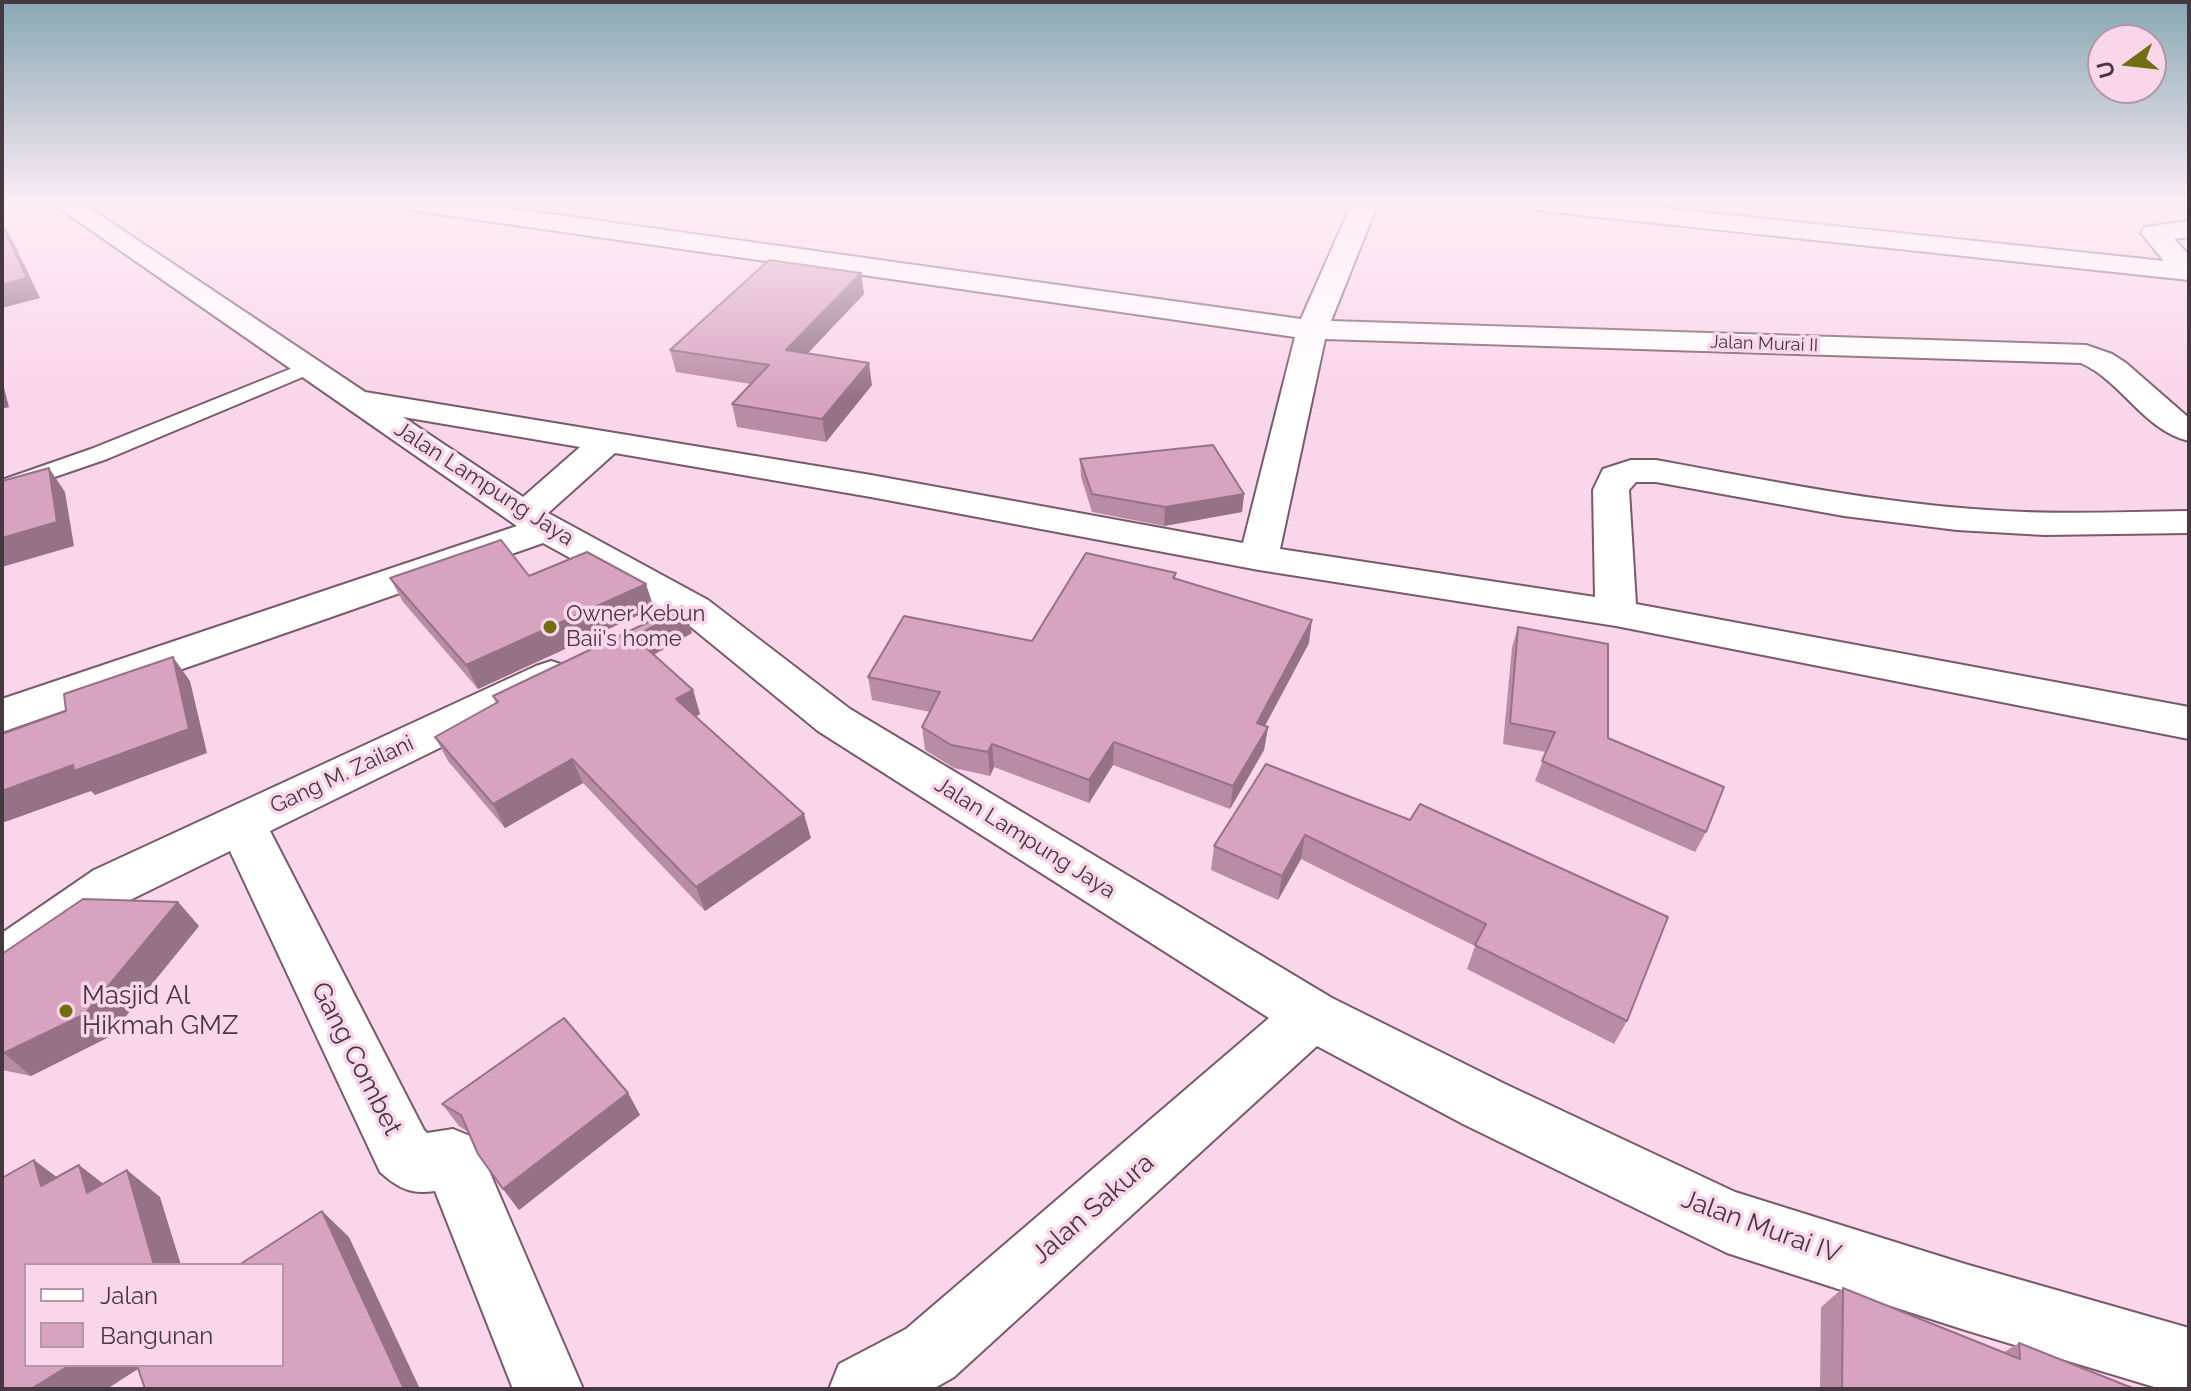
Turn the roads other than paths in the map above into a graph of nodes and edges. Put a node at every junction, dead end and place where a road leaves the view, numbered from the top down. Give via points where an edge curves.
1 (162, 268) edge
2 (874, 268) edge
3 (1338, 268) edge
4 (2151, 268) edge
5 (2189, 272) edge
6 (1312, 330) junction
7 (310, 367) junction
8 (356, 399) junction
9 (2189, 431) edge
10 (608, 441) junction
11 (2, 488) edge
12 (535, 522) junction
13 (2189, 522) edge
14 (1259, 558) junction
15 (694, 609) junction
16 (1616, 613) junction
17 (652, 629) edge
18 (595, 656) edge
19 (2, 716) edge
20 (2189, 723) edge
21 (241, 823) junction
22 (2, 962) edge
23 (1312, 1015) junction
24 (2189, 1363) edge
25 (548, 1389) edge
26 (864, 1389) edge

1 - 7 street, Jalan Lampung Jaya
2 - 6 street, Jalan Murai II
3 - 6 street
4 - 5 street
6 - 9 street, Jalan Murai II via 2076,353 2110,364 2167,420
6 - 14 street
7 - 8 street, Jalan Lampung Jaya
7 - 11 lane
8 - 10 street
8 - 12 street, Jalan Lampung Jaya
10 - 12 street
10 - 14 street
12 - 15 street, Jalan Lampung Jaya
12 - 19 street
13 - 16 street via 2046,525 1957,519 1631,471 1616,477 1611,490
14 - 16 street
15 - 17 street
15 - 23 street, Jalan Lampung Jaya via 834,720
16 - 20 street
18 - 21 street, Gang M. Zailani
21 - 22 street, Gang M. Zailani via 112,885
21 - 25 street, Gang Combet via 402,1151 417,1164 453,1159
23 - 24 street, Jalan Murai IV via 1727,1221
23 - 26 street, Jalan Sakura via 930,1353

